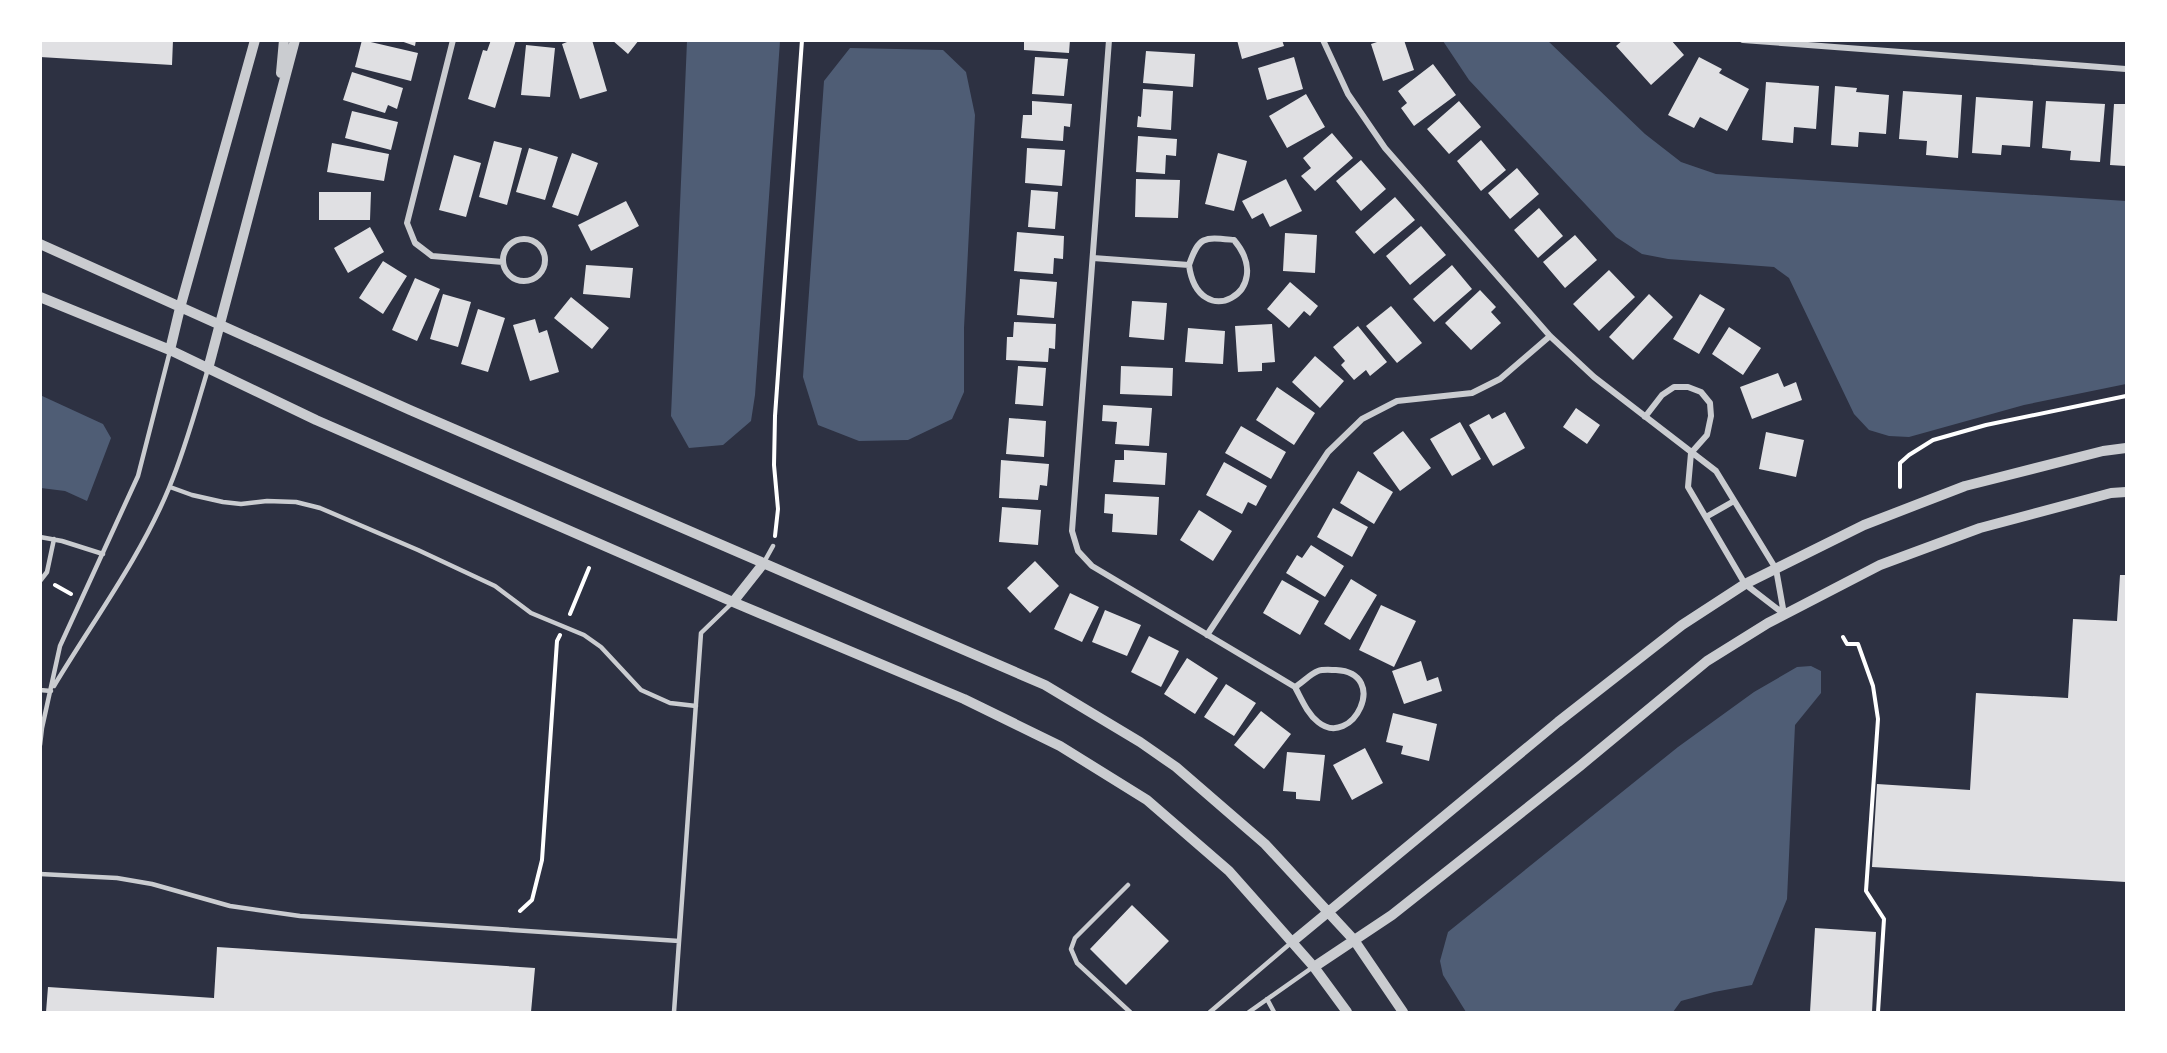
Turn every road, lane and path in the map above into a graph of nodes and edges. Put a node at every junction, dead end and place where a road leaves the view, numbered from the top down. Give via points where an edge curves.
1 (255, 40) edge
2 (284, 40) edge
3 (295, 40) edge
4 (453, 40) edge
5 (802, 40) edge
6 (1108, 40) edge
7 (1323, 40) edge
8 (1743, 40) edge
9 (2127, 69) edge
10 (279, 103) junction
11 (40, 244) edge
12 (1093, 258) junction
13 (503, 262) junction
14 (1189, 265) junction
15 (40, 297) edge
16 (180, 308) junction
17 (220, 326) junction
18 (1550, 336) junction
19 (170, 350) junction
20 (208, 369) junction
21 (2127, 396) edge
22 (1645, 417) junction
23 (2127, 448) edge
24 (1690, 453) junction
25 (170, 487) junction
26 (1900, 487) dead end
27 (2127, 492) edge
28 (1734, 501) junction
29 (1706, 517) junction
30 (40, 537) edge
31 (54, 539) junction
32 (773, 546) joint
33 (103, 554) junction
34 (763, 564) junction
35 (589, 568) dead end
36 (1776, 569) junction
37 (40, 580) edge
38 (1745, 584) junction
39 (55, 585) dead end
40 (71, 594) dead end
41 (733, 602) junction
42 (570, 614) dead end
43 (1784, 614) junction
44 (562, 631) dead end
45 (1208, 634) junction
46 (1843, 637) dead end
47 (1295, 687) junction
48 (40, 690) edge
49 (51, 691) junction
50 (696, 706) junction
51 (40, 745) edge
52 (40, 874) edge
53 (1128, 885) dead end
54 (520, 911) dead end
55 (1328, 911) junction
56 (1354, 940) junction
57 (679, 941) junction
58 (1292, 942) junction
59 (1314, 967) junction
60 (1267, 999) junction
61 (675, 1012) edge
62 (1130, 1012) edge
63 (1210, 1012) edge
64 (1249, 1012) edge
65 (1274, 1012) edge
66 (1347, 1012) edge
67 (1403, 1012) edge
68 (1878, 1012) edge

1 - 16 street
2 - 10 street
3 - 10 street
4 - 13 street via 406,223 415,243 432,256
5 - 32 path via 775,416 778,509
6 - 12 street
7 - 18 street via 1348,94 1385,148
8 - 9 street
10 - 17 street
11 - 16 street
12 - 14 street
12 - 45 street via 1072,531 1078,551 1092,566
13 - 13 street via 508,274 528,281 540,274 545,260 540,246 522,239 510,244
14 - 14 street via 1196,290 1214,301 1230,299 1248,279 1248,266 1234,240 1207,238 1196,246
15 - 19 street
16 - 17 street
16 - 19 street
17 - 20 street
17 - 34 street
18 - 22 street
18 - 45 street via 1500,379 1472,393 1397,401 1362,419 1328,452
19 - 20 street
19 - 33 lane via 138,476
20 - 25 lane
20 - 41 street
21 - 26 path via 1986,425 1934,440 1900,463
22 - 24 street
22 - 24 street via 1662,395 1674,387 1701,392 1710,403 1711,416 1707,435
23 - 36 street via 1965,486 1864,525
24 - 28 street via 1716,471
24 - 29 street via 1688,487
25 - 49 lane via 111,597
25 - 50 lane via 223,502 296,502 320,508 495,586 531,613 584,635 641,690 670,703
27 - 43 street via 1980,528 1880,565
28 - 29 street
28 - 36 street
29 - 38 street
30 - 31 lane
31 - 33 lane
31 - 37 lane via 47,572
32 - 34 lane
33 - 49 lane via 60,646
34 - 41 street
34 - 55 street via 1045,685 1140,741 1265,843
35 - 42 path
36 - 38 street
36 - 43 street
38 - 43 street
38 - 55 street via 1673,632
39 - 40 path
41 - 50 lane via 701,633
41 - 58 street via 963,699 1060,746 1146,800 1229,871
43 - 56 street via 1707,661 1563,780 1392,915
44 - 54 path via 557,641 542,860 532,900
45 - 47 street
46 - 68 path via 1847,644 1858,644 1873,686 1878,719 1866,891 1884,919
47 - 47 street via 1318,671 1342,670 1361,682 1362,707 1356,718 1341,727 1327,727 1308,712
48 - 49 lane
49 - 51 lane
50 - 57 lane
52 - 57 lane via 117,878 230,906 300,916
53 - 62 lane via 1074,938 1071,949 1077,963
55 - 56 street
55 - 58 street
56 - 59 street
56 - 67 street
57 - 61 lane
58 - 59 street
58 - 63 lane
59 - 60 lane
59 - 66 street
60 - 64 lane
60 - 65 lane

